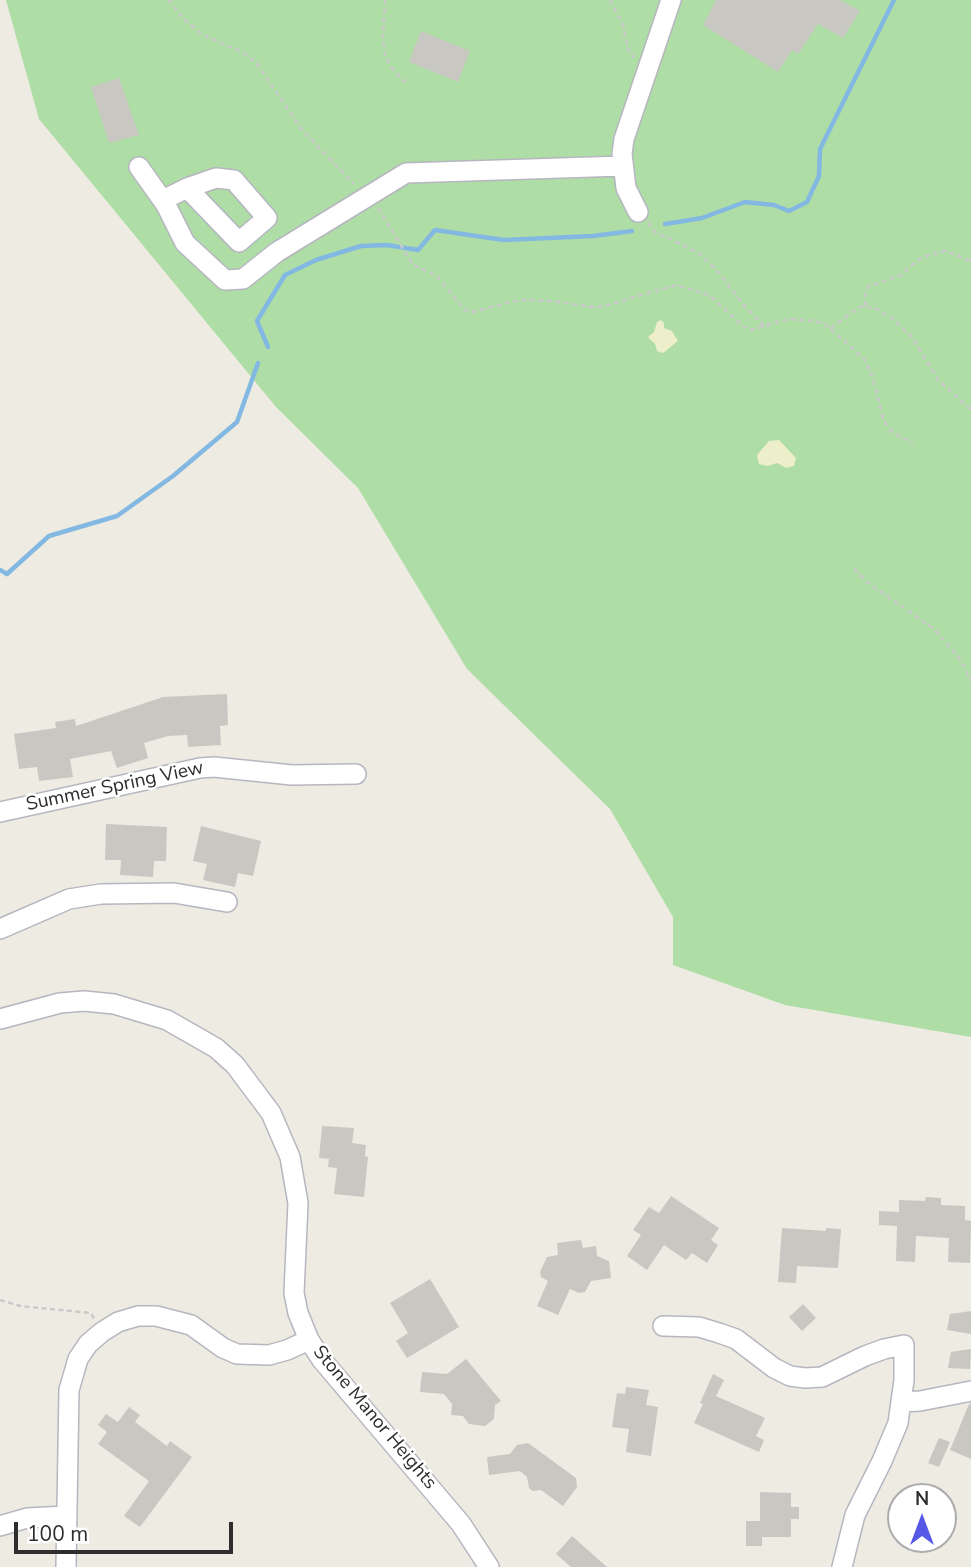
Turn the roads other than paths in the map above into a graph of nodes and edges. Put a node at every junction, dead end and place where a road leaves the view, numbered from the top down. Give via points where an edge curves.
1 (671, 0) edge
2 (623, 166) junction
3 (139, 167) dead end
4 (187, 188) dead end
5 (163, 200) junction
6 (638, 212) dead end
7 (356, 774) dead end
8 (0, 812) edge
9 (227, 902) dead end
10 (0, 929) edge
11 (0, 1019) edge
12 (663, 1326) dead end
13 (309, 1340) junction
14 (971, 1391) edge
15 (901, 1402) junction
16 (66, 1516) junction
17 (0, 1525) edge
18 (66, 1567) edge
19 (489, 1567) edge
20 (842, 1567) edge

1 - 2 street via 624,139
2 - 5 street via 406,173 243,279 225,280 186,243
2 - 6 street via 626,188
3 - 5 street
4 - 5 street
7 - 8 street, Summer Spring View via 262,773 215,766
9 - 10 street via 174,893 101,894 69,899
11 - 13 street, Stone Manor Heights via 60,1003 114,1004 167,1020 235,1065 271,1113 290,1157 298,1203 294,1293
12 - 15 street via 699,1327 736,1339 790,1376 822,1377 865,1356 904,1345
13 - 16 street via 254,1356 223,1348 191,1325 156,1316 138,1316 102,1332 88,1344 71,1377
13 - 19 street, Stone Manor Heights via 461,1524
14 - 15 street
15 - 20 street via 891,1442 855,1515
16 - 17 street
16 - 18 street

